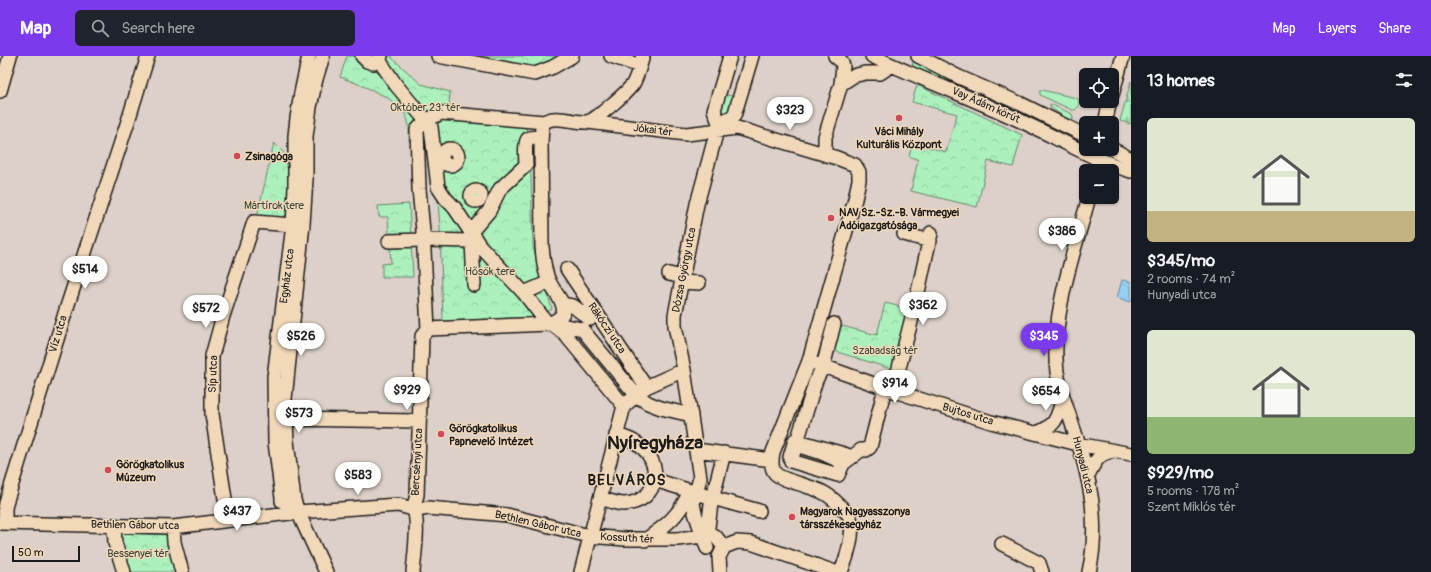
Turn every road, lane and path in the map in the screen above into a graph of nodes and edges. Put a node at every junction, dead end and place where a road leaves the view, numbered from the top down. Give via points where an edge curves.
1 (10, 56) edge
2 (148, 56) edge
3 (309, 56) edge
4 (324, 56) edge
5 (362, 56) edge
6 (438, 56) edge
7 (572, 56) edge
8 (611, 56) edge
9 (730, 56) edge
10 (752, 56) edge
11 (823, 56) edge
12 (872, 56) edge
13 (918, 56) edge
14 (1123, 56) edge
15 (380, 58) edge
16 (838, 59) edge
17 (642, 61) edge
18 (892, 65) junction
19 (1119, 70) edge
20 (841, 84) junction
21 (0, 91) edge
22 (613, 104) junction
23 (544, 122) junction
24 (588, 122) junction
25 (421, 126) junction
26 (622, 126) junction
27 (718, 127) junction
28 (1079, 133) edge
29 (542, 138) junction
30 (1119, 153) edge
31 (831, 156) junction
32 (1131, 159) edge
33 (1097, 160) edge
34 (1131, 171) edge
35 (1087, 204) edge
36 (454, 208) junction
37 (489, 211) junction
38 (293, 225) junction
39 (904, 234) dead end
40 (423, 240) junction
41 (474, 240) junction
42 (389, 241) dead end
43 (567, 269) dead end
44 (669, 274) dead end
45 (682, 279) junction
46 (549, 282) junction
47 (699, 283) dead end
48 (474, 284) dead end
49 (524, 293) junction
50 (563, 304) junction
51 (590, 319) dead end
52 (834, 324) dead end
53 (551, 325) junction
54 (428, 329) junction
55 (808, 360) junction
56 (824, 367) junction
57 (684, 370) junction
58 (646, 386) junction
59 (889, 389) junction
60 (636, 395) junction
61 (1063, 398) junction
62 (624, 406) junction
63 (691, 415) junction
64 (285, 419) junction
65 (419, 421) junction
66 (1037, 433) junction
67 (616, 434) junction
68 (797, 443) junction
69 (1078, 444) junction
70 (695, 446) junction
71 (1117, 451) junction
72 (724, 453) junction
73 (822, 453) junction
74 (1131, 454) edge
75 (772, 460) junction
76 (844, 463) junction
77 (816, 467) junction
78 (1088, 475) junction
79 (654, 480) junction
80 (693, 492) junction
81 (417, 495) junction
82 (600, 498) junction
83 (713, 498) junction
84 (225, 499) dead end
85 (428, 508) junction
86 (759, 511) dead end
87 (298, 512) junction
88 (414, 512) junction
89 (3, 523) edge
90 (114, 525) junction
91 (173, 527) junction
92 (589, 536) junction
93 (645, 540) junction
94 (706, 540) junction
95 (1002, 544) dead end
96 (724, 548) junction
97 (124, 572) edge
98 (182, 572) edge
99 (326, 572) edge
100 (413, 572) edge
101 (581, 572) edge
102 (720, 572) edge
103 (835, 572) edge
104 (841, 572) edge
105 (1042, 572) edge
106 (1089, 572) edge

1 - 21 street
2 - 89 street, Víz utca via 6,503
3 - 38 street, Egyház utca via 296,124
4 - 64 street, Egyház utca via 316,80 306,136 303,224 289,346
5 - 15 street via 373,63
6 - 7 street via 535,74
8 - 17 street
9 - 27 street via 714,110
10 - 27 street via 734,116
11 - 16 street
12 - 18 street, Vay Ádám körút
13 - 28 street, Vay Ádám körút
14 - 19 street
15 - 25 street via 396,85 411,102
16 - 20 street via 843,66
17 - 22 street via 634,83
18 - 20 street via 880,73 852,76
18 - 33 street, Vay Ádám körút via 997,110
20 - 31 street via 825,138
22 - 24 street
22 - 26 street via 615,120
23 - 24 street, Jókai tér via 555,119
23 - 25 street via 441,113
23 - 29 street
24 - 26 street, Jókai tér
25 - 36 street via 431,127 439,158 438,187
25 - 40 street via 416,189
26 - 27 street, Jókai tér via 686,134
27 - 31 street, Jókai tér via 736,128
27 - 45 street, Dózsa György utca
29 - 37 street via 527,139 526,165 500,189
29 - 46 street via 542,246
30 - 32 street
31 - 55 street via 854,165 860,172
33 - 34 street, Vay Ádám körút
35 - 61 street, Hunyadi utca via 1060,314 1056,358
36 - 37 street via 476,199
36 - 41 street
37 - 41 street
38 - 84 street, Síp utca via 254,222 212,356 212,414
38 - 87 street, Egyház utca via 274,377 274,400 275,442 282,501
39 - 59 street via 930,237 914,310
40 - 41 street
40 - 42 street
40 - 54 street
41 - 48 street
41 - 49 street
43 - 58 street, Rákóczi utca
44 - 45 street
45 - 47 street
45 - 57 street, Dózsa György utca via 675,326
46 - 49 street
46 - 50 street
49 - 53 street
50 - 51 street via 573,306
50 - 53 street via 562,314
52 - 56 street
53 - 54 street
53 - 60 street via 582,329
53 - 62 street via 564,333
54 - 65 street, Bercsényi utca via 422,336
55 - 56 street, Bujtos utca
55 - 75 street
56 - 59 street, Bujtos utca
56 - 68 street via 816,380
57 - 58 street
57 - 63 street, Dózsa György utca
58 - 60 street
59 - 66 street, Bujtos utca via 991,422
59 - 76 street via 870,447 861,450
60 - 62 street
60 - 63 street via 655,405
61 - 66 street via 1055,421 1048,429
61 - 69 street, Hunyadi utca
62 - 67 street, Kossuth tér
63 - 70 street, Dózsa György utca
64 - 65 street
64 - 87 street, Egyház utca via 294,500
65 - 81 street, Bercsényi utca
66 - 69 street, Bujtos utca
67 - 79 street via 636,443 648,454 654,464
67 - 82 street, Kossuth tér
68 - 73 street
68 - 76 street via 847,455
68 - 77 street via 795,440 791,461
69 - 71 street, Bujtos utca
69 - 78 street, Hunyadi utca
70 - 72 street
70 - 80 street via 700,478
71 - 74 street, Bujtos utca
71 - 78 street via 1106,452 1100,456
72 - 75 street
72 - 83 street
73 - 76 street
73 - 77 street
75 - 104 street via 776,474 832,497 848,515 852,526 850,544
76 - 77 street via 838,475
78 - 106 street, Hunyadi utca via 1094,516
79 - 80 street
79 - 82 street via 650,492 640,500 625,504
80 - 83 street
80 - 93 street via 666,526
80 - 94 street via 695,513
81 - 85 street via 428,501
81 - 88 street, Bercsényi utca
82 - 92 street, Kossuth tér
83 - 86 street
83 - 94 street
85 - 88 street via 427,513
85 - 92 street, Bethlen Gábor utca via 507,515
87 - 88 street, Bethlen Gábor utca via 398,505
87 - 91 street, Bethlen Gábor utca
87 - 99 street, Egyház utca
88 - 100 street, Bercsényi utca
89 - 90 street, Bethlen Gábor utca
90 - 91 street, Bethlen Gábor utca
90 - 97 street via 115,543
91 - 98 street
92 - 93 street, Kossuth tér
92 - 101 street
93 - 94 street, Kossuth tér
94 - 96 street via 712,534
95 - 105 street via 1039,563
96 - 102 street via 719,557
96 - 103 street via 737,542 751,543

